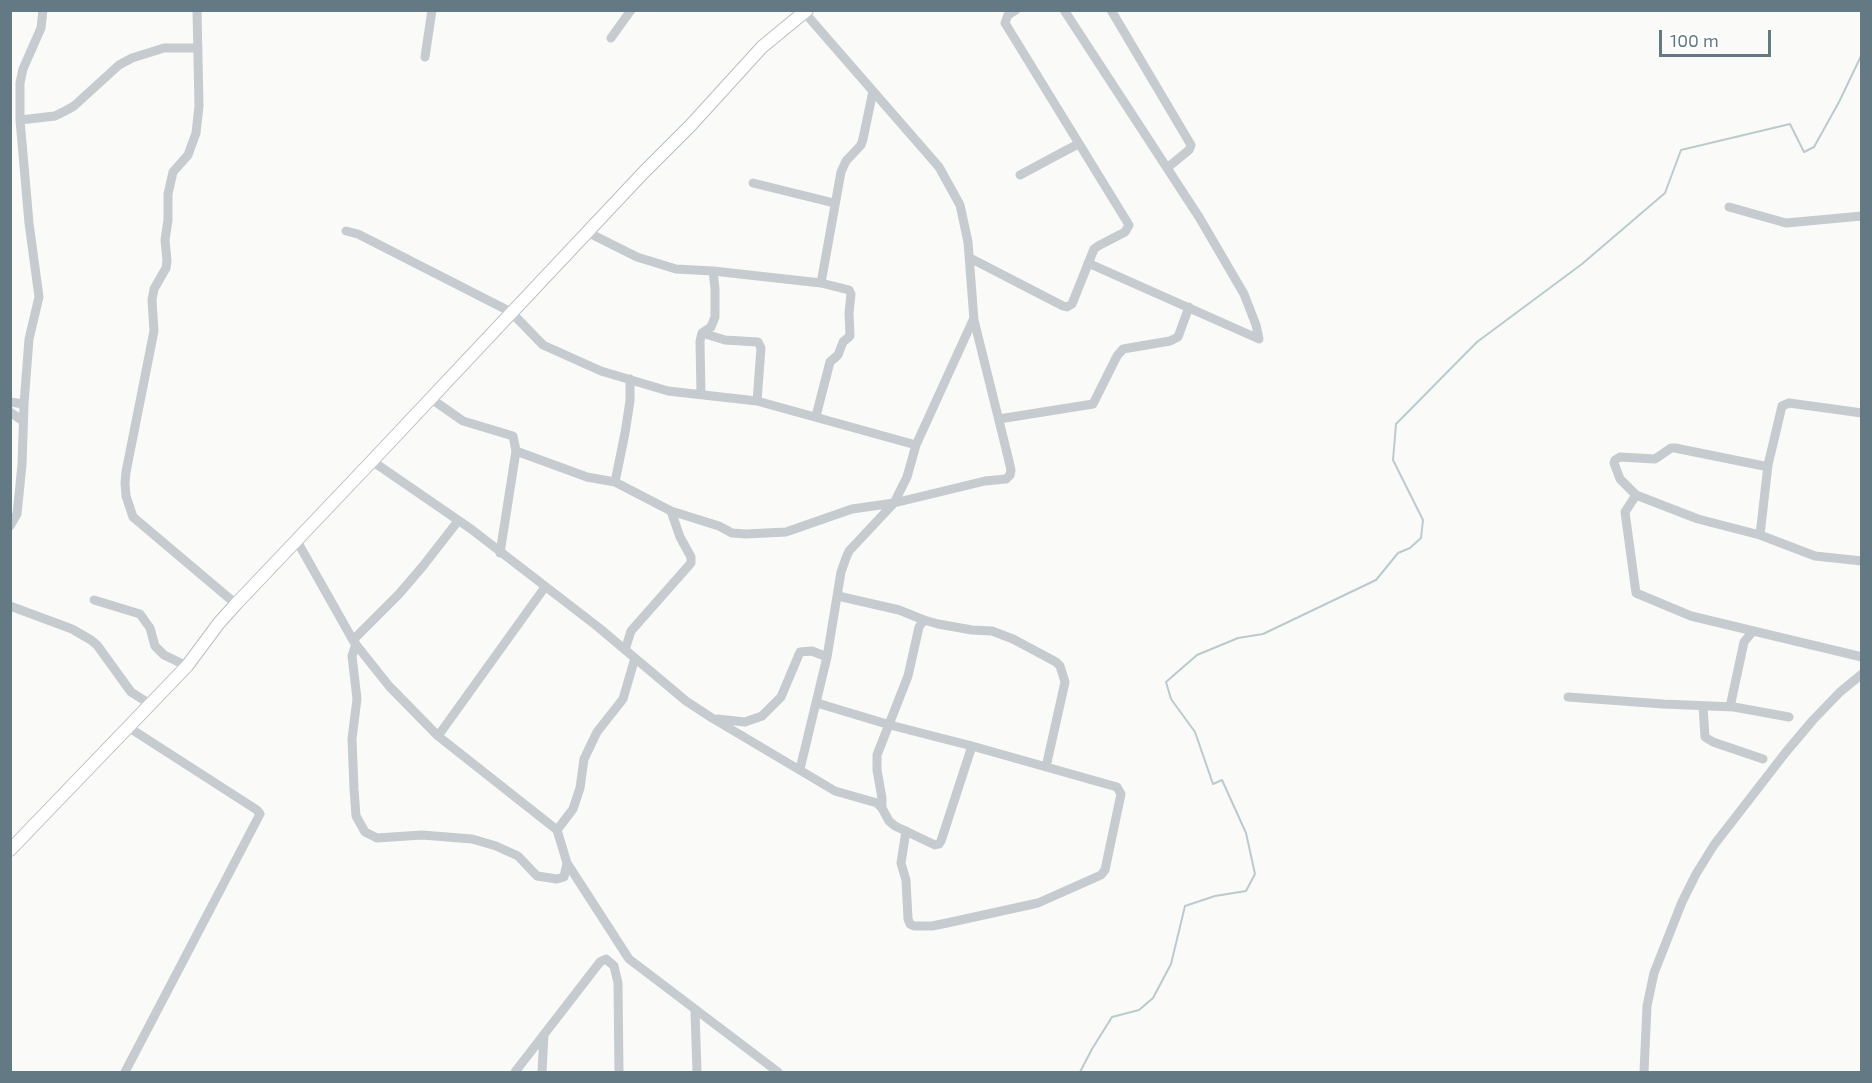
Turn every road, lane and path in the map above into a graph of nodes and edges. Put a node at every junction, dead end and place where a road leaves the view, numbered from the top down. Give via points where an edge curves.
1 (43, 10) edge
2 (197, 10) edge
3 (432, 10) edge
4 (631, 10) edge
5 (1016, 10) edge
6 (1064, 10) edge
7 (1111, 10) edge
8 (804, 11) edge
9 (611, 38) dead end
10 (198, 48) junction
11 (425, 57) dead end
12 (873, 91) junction
13 (20, 120) junction
14 (1078, 144) junction
15 (1167, 168) junction
16 (1020, 175) dead end
17 (753, 183) dead end
18 (834, 203) junction
19 (1729, 207) dead end
20 (1862, 216) edge
21 (346, 231) dead end
22 (587, 232) junction
23 (970, 258) junction
24 (1088, 263) junction
25 (713, 271) junction
26 (821, 283) junction
27 (1189, 307) junction
28 (511, 312) junction
29 (974, 320) junction
30 (702, 333) junction
31 (630, 379) junction
32 (701, 394) junction
33 (430, 398) junction
34 (757, 401) junction
35 (10, 402) edge
36 (24, 404) junction
37 (10, 412) edge
38 (1862, 413) edge
39 (816, 416) junction
40 (999, 419) junction
41 (23, 421) junction
42 (916, 445) junction
43 (516, 451) junction
44 (372, 461) junction
45 (1768, 465) junction
46 (615, 482) junction
47 (1636, 495) junction
48 (894, 503) junction
49 (671, 511) junction
50 (458, 521) junction
51 (10, 526) edge
52 (1760, 535) junction
53 (297, 541) junction
54 (500, 552) junction
55 (1862, 561) edge
56 (545, 587) junction
57 (838, 596) junction
58 (94, 600) dead end
59 (236, 604) junction
60 (10, 606) edge
61 (924, 620) junction
62 (631, 631) junction
63 (1753, 631) junction
64 (612, 639) junction
65 (354, 642) junction
66 (625, 650) junction
67 (827, 657) junction
68 (1862, 657) edge
69 (635, 658) junction
70 (187, 666) junction
71 (1862, 674) edge
72 (1568, 697) dead end
73 (817, 703) junction
74 (150, 704) junction
75 (1703, 706) junction
76 (1730, 707) junction
77 (1789, 717) dead end
78 (712, 718) junction
79 (890, 725) junction
80 (128, 727) junction
81 (438, 736) junction
82 (972, 746) junction
83 (1763, 759) dead end
84 (1046, 767) junction
85 (800, 769) junction
86 (882, 808) junction
87 (557, 830) junction
88 (906, 831) junction
89 (10, 850) edge
90 (567, 863) junction
91 (695, 1011) junction
92 (544, 1034) junction
93 (125, 1072) edge
94 (515, 1072) edge
95 (542, 1072) edge
96 (619, 1072) edge
97 (697, 1072) edge
98 (778, 1072) edge
99 (1644, 1072) edge

1 - 13 street via 41,28 21,76
2 - 10 street
3 - 11 street
4 - 9 street
5 - 14 street via 1005,23
6 - 15 street
7 - 15 street via 1191,145
8 - 12 street
8 - 22 main road via 762,47
10 - 13 street via 164,48 132,58 65,111
10 - 59 street via 196,133 188,155 173,172 168,194 166,268 154,289 153,331 125,483 126,496 141,526
12 - 18 street via 863,140 843,166
12 - 23 street via 939,167 960,205
13 - 36 street via 39,297 29,339
14 - 16 street
14 - 24 street via 1129,225 1125,232 1098,246
15 - 27 street via 1238,283 1259,339
17 - 18 street
18 - 26 street
19 - 20 street via 1786,223
21 - 28 street
22 - 25 street via 662,265
22 - 28 main road
23 - 24 street via 1067,307 1072,304
23 - 29 street
24 - 27 street
25 - 26 street
25 - 30 street via 715,317 711,327
26 - 39 street via 845,288 851,294 850,336 830,362
27 - 40 street via 1178,337 1124,349 1117,356 1093,404
28 - 31 street via 550,350
28 - 33 main road
29 - 40 street
29 - 42 street
30 - 32 street
30 - 34 street via 725,340 758,342 761,348
31 - 32 street via 668,391
31 - 46 street via 626,433
32 - 34 street
33 - 43 street via 463,421 513,436
33 - 44 main road
34 - 39 street
35 - 36 street
36 - 41 street
37 - 41 street
38 - 45 street via 1785,404
39 - 42 street
40 - 48 street via 1011,470 1006,479
41 - 51 street via 17,514
42 - 48 street
43 - 46 street via 587,477
43 - 54 street
44 - 50 street
44 - 53 main road
45 - 47 street via 1675,448 1655,459 1620,457 1615,460 1617,474
45 - 52 street
46 - 49 street
47 - 52 street via 1698,519
47 - 63 street via 1625,512 1636,593 1691,616
48 - 49 street via 852,509 786,532 764,534 732,533
48 - 57 street via 849,551
49 - 62 street via 691,563
50 - 54 street
50 - 65 street via 423,567
52 - 55 street via 1815,555
53 - 59 main road
53 - 65 street
54 - 56 street
56 - 64 street
56 - 81 street
57 - 61 street
57 - 67 street
58 - 70 street via 140,614 150,628 155,646
59 - 70 main road
60 - 74 street via 92,640 131,692
61 - 79 street
61 - 84 street via 992,631 1060,666 1065,682
62 - 64 street
62 - 66 street
63 - 68 street
63 - 76 street via 1744,642
64 - 66 street
65 - 81 street via 389,686
65 - 90 street via 354,789 356,816 365,832 377,838 472,838 518,856 537,876 564,877
66 - 69 street
67 - 73 street
67 - 78 street via 812,651 801,652 781,697 762,716 745,722
69 - 78 street
69 - 87 street via 623,699 597,732 584,759 573,809
70 - 74 main road
71 - 99 street via 1833,699 1786,752 1714,844 1696,874 1654,973 1647,1006
72 - 75 street
73 - 79 street
73 - 85 street
74 - 80 main road
75 - 76 street
75 - 83 street via 1705,737
76 - 77 street
78 - 85 street
79 - 82 street
79 - 86 street via 878,755
80 - 89 main road
80 - 93 street via 260,814
81 - 87 street
82 - 84 street
82 - 88 street via 939,844
84 - 88 street via 1120,790 1101,875 1038,903 932,926 914,926 908,919 902,863
85 - 86 street via 835,790
86 - 88 street via 889,821
87 - 90 street
90 - 91 street via 629,959
91 - 97 street
91 - 98 street
92 - 94 street
92 - 95 street
92 - 96 street via 606,959 614,966 618,983

